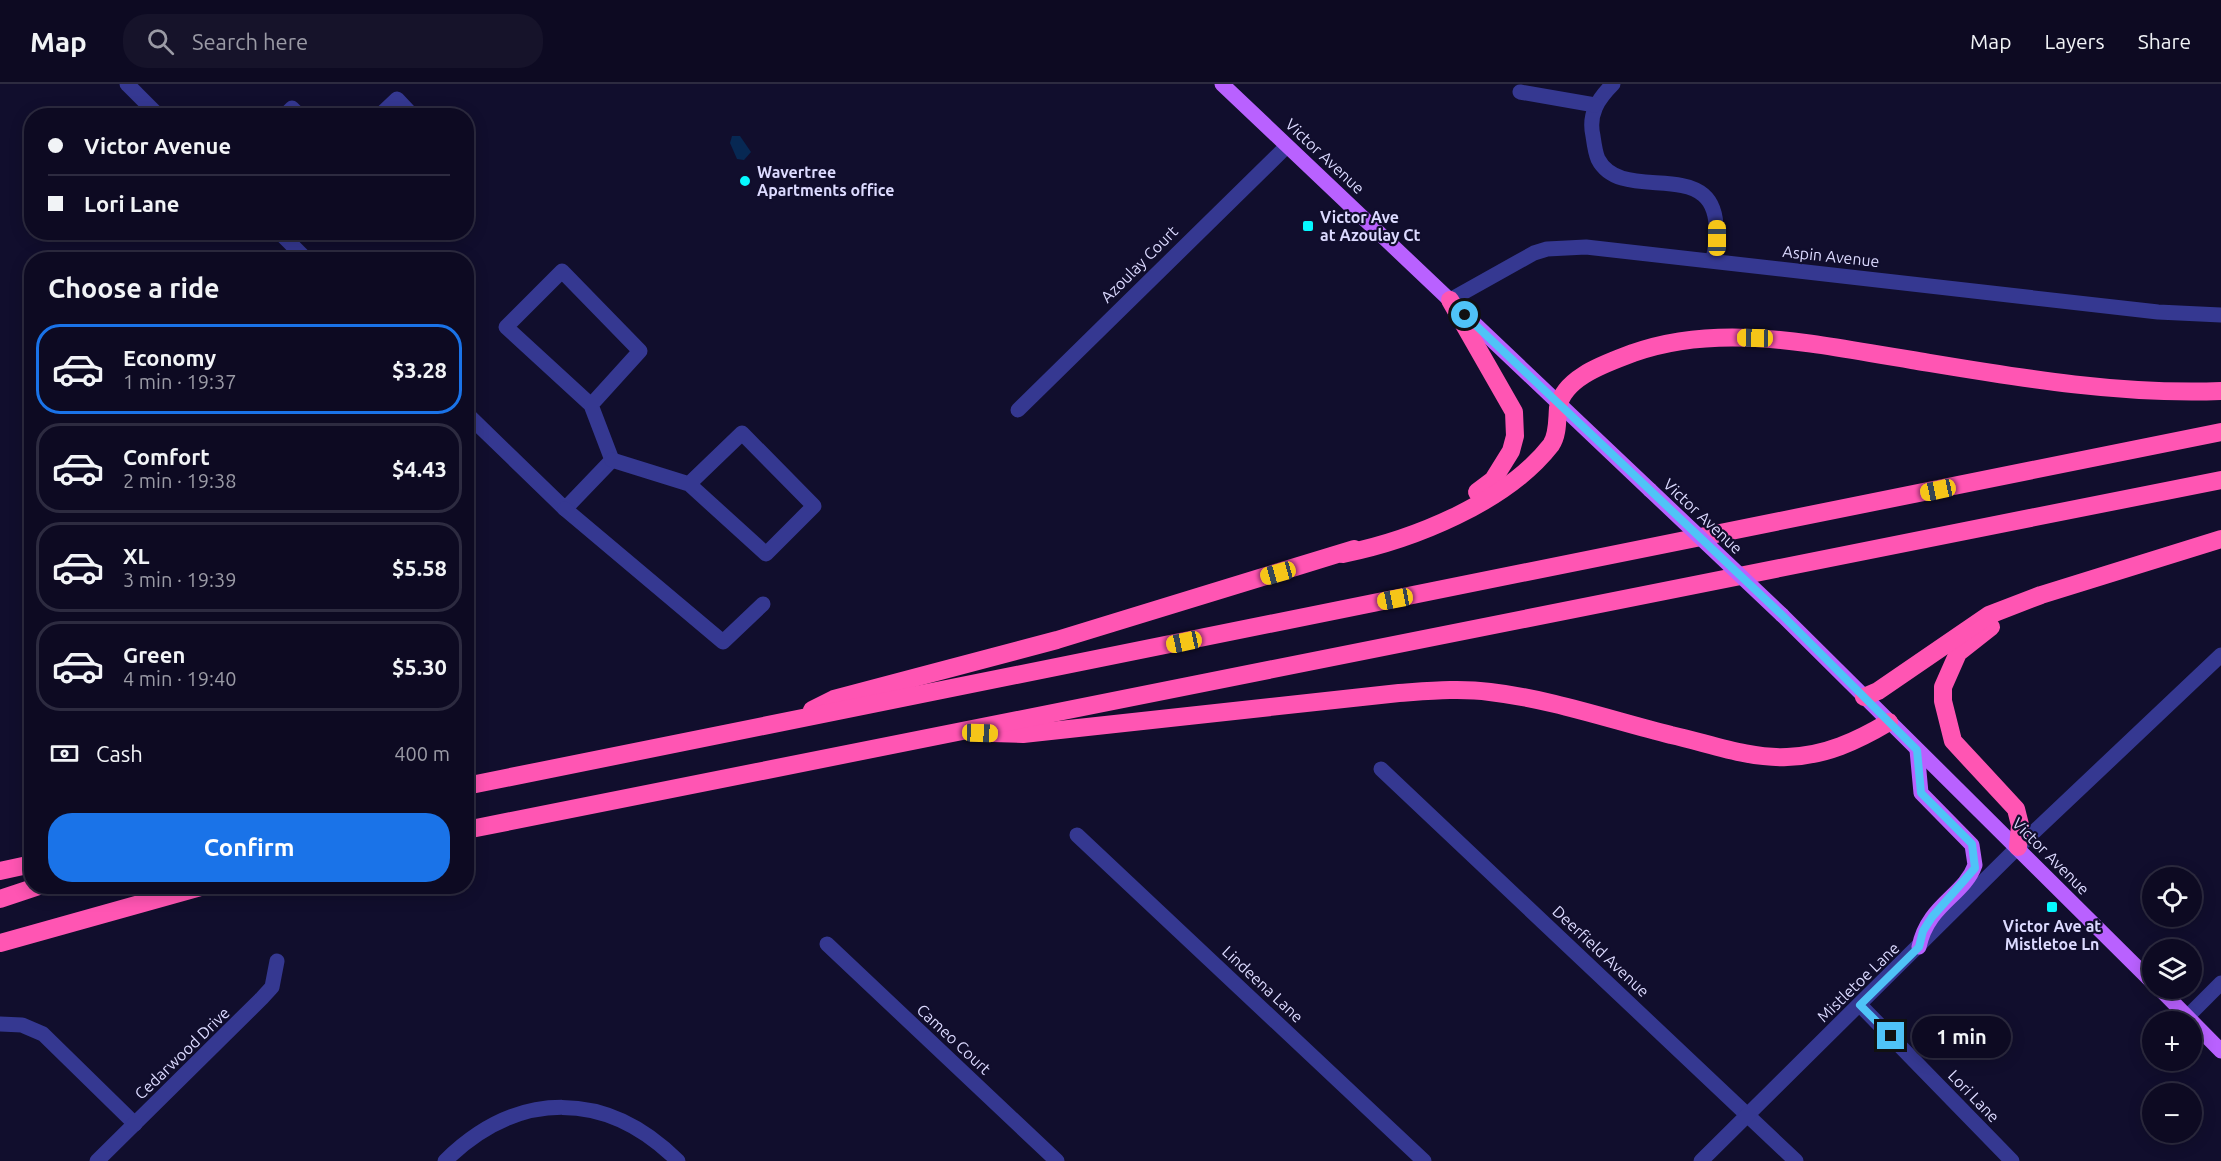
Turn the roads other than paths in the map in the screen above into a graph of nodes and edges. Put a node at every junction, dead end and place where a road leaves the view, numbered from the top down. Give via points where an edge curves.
1 (127, 84) edge
2 (1222, 84) edge
3 (1614, 84) edge
4 (1520, 92) dead end
5 (1595, 105) junction
6 (151, 108) edge
7 (387, 108) edge
8 (405, 108) edge
9 (1287, 146) junction
10 (287, 240) edge
11 (299, 252) edge
12 (1713, 260) junction
13 (1450, 300) junction
14 (2221, 315) edge
15 (2221, 391) edge
16 (1559, 404) junction
17 (591, 405) junction
18 (1018, 410) dead end
19 (474, 421) edge
20 (2221, 432) edge
21 (612, 460) junction
22 (2221, 480) edge
23 (689, 484) junction
24 (565, 509) junction
25 (2221, 539) edge
26 (1343, 554) junction
27 (2041, 594) junction
28 (762, 604) dead end
29 (2221, 655) edge
30 (1864, 697) junction
31 (793, 720) junction
32 (1889, 722) junction
33 (958, 732) junction
34 (1917, 750) junction
35 (1381, 769) dead end
36 (474, 784) edge
37 (474, 828) edge
38 (1077, 835) dead end
39 (2018, 848) junction
40 (24, 866) edge
41 (0, 871) edge
42 (24, 891) edge
43 (175, 894) edge
44 (0, 899) edge
45 (0, 943) edge
46 (827, 944) dead end
47 (1919, 947) junction
48 (277, 962) dead end
49 (2142, 972) edge
50 (2221, 983) edge
51 (2170, 999) edge
52 (1860, 1005) junction
53 (2181, 1011) edge
54 (2193, 1011) edge
55 (0, 1024) edge
56 (2202, 1032) edge
57 (2221, 1051) edge
58 (1749, 1114) junction
59 (135, 1124) junction
60 (97, 1161) edge
61 (445, 1161) edge
62 (678, 1161) edge
63 (1057, 1161) edge
64 (1424, 1161) edge
65 (1701, 1161) edge
66 (1796, 1161) edge
67 (2012, 1161) edge

1 - 6 street
2 - 9 main road, Victor Avenue
3 - 5 street
4 - 5 street
5 - 12 street via 1592,131 1599,160 1606,167 1632,180 1685,186 1707,199 1717,224
7 - 8 street via 397,99
9 - 13 main road, Victor Avenue
9 - 18 street, Azoulay Court
10 - 11 street
12 - 13 street, Aspin Avenue via 1586,247 1547,249 1521,258
12 - 14 street, Aspin Avenue via 2158,312
13 - 16 main road, Victor Avenue
13 - 26 highway via 1514,412 1511,451 1493,480 1463,501
15 - 16 highway via 2076,386 1807,343 1737,338 1695,340 1635,353 1570,384
16 - 26 highway via 1552,444 1499,490 1434,528 1385,546
16 - 30 main road, Victor Avenue, bridge
17 - 17 street via 640,351 562,271 506,327
17 - 21 street
19 - 24 street
20 - 31 highway
21 - 23 street
21 - 24 street
22 - 33 highway
23 - 23 street via 742,433 814,506 766,554
24 - 28 street via 723,642
25 - 27 highway
26 - 31 highway via 1057,640 834,699
27 - 30 highway via 1989,615 1878,692
27 - 39 highway via 1958,653 1943,687 1946,720 1953,741 2016,809 2020,825
29 - 39 street, Mistletoe Lane
30 - 32 main road, Victor Avenue
31 - 36 highway
32 - 33 highway via 1845,746 1786,758 1740,751 1542,701 1455,690 1023,734
32 - 34 main road, Victor Avenue
33 - 37 highway
34 - 39 main road, Victor Avenue
34 - 47 main road via 1921,793 1972,844 1975,865 1927,924
35 - 58 street, Deerfield Avenue
38 - 64 street, Lindeena Lane
39 - 47 street, Mistletoe Lane
39 - 49 main road, Victor Avenue
40 - 41 highway
42 - 44 highway
43 - 45 highway
46 - 63 street, Cameo Court
47 - 52 street, Mistletoe Lane
48 - 59 street, Cedarwood Drive via 272,987
50 - 54 street
51 - 53 main road
52 - 58 street, Mistletoe Lane
52 - 67 street, Lori Lane
55 - 59 street via 22,1025 43,1034
56 - 57 main road
58 - 65 street, Mistletoe Lane
58 - 66 street, Deerfield Avenue
59 - 60 street, Cedarwood Drive
61 - 62 street via 485,1130 524,1113 573,1108 615,1116 653,1137

